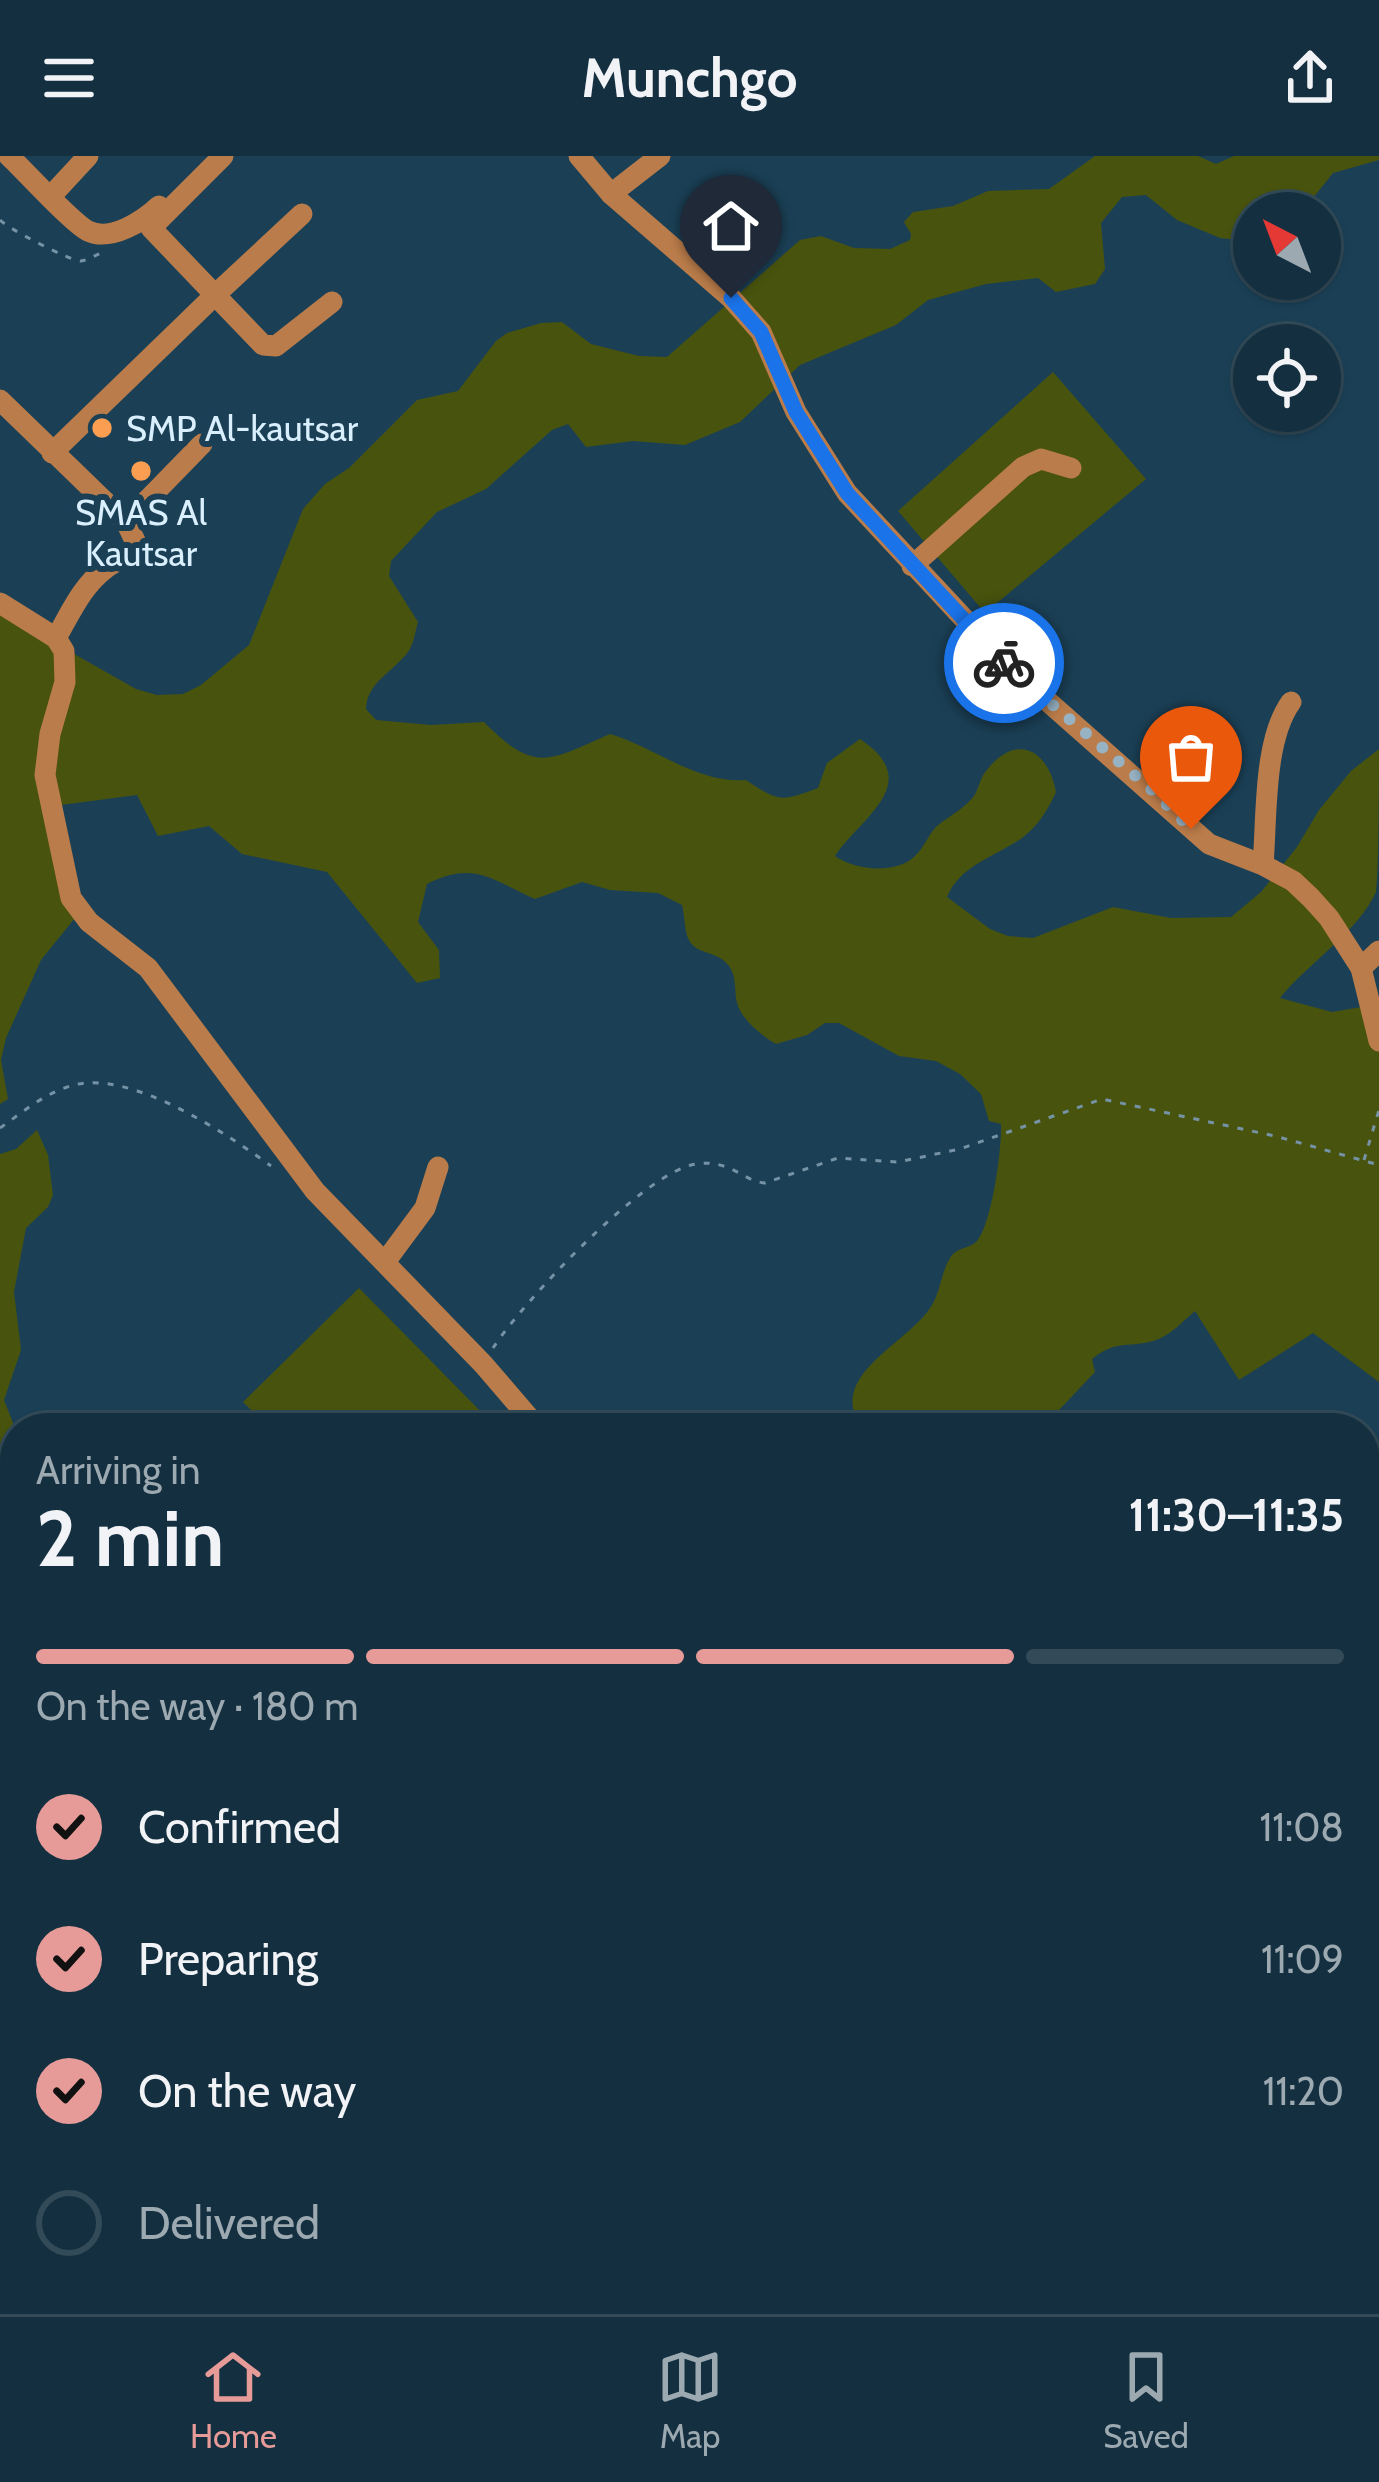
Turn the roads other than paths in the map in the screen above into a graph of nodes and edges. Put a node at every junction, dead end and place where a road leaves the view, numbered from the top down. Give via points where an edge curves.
1 (9, 156) edge
2 (88, 156) edge
3 (212, 156) edge
4 (223, 156) edge
5 (579, 156) edge
6 (660, 156) edge
7 (610, 194) junction
8 (51, 196) junction
9 (302, 214) dead end
10 (214, 295) junction
11 (332, 302) dead end
12 (0, 400) edge
13 (202, 445) dead end
14 (52, 453) junction
15 (1071, 469) dead end
16 (126, 522) junction
17 (912, 566) junction
18 (0, 603) edge
19 (56, 638) junction
20 (1291, 702) dead end
21 (1263, 866) junction
22 (1379, 951) edge
23 (1361, 968) junction
24 (1379, 1041) edge
25 (438, 1167) dead end
26 (385, 1262) junction
27 (525, 1413) edge

1 - 8 street
2 - 8 street
3 - 8 street via 150,215 115,231 86,230
4 - 10 street via 151,228
5 - 7 street
6 - 7 street
7 - 17 street via 761,332 823,460
9 - 10 street
10 - 11 street via 263,344 275,346
10 - 14 street
12 - 14 street
13 - 16 street
14 - 16 street
15 - 17 street via 1041,459 1023,466
16 - 19 street via 138,547 84,589
17 - 21 street via 1009,668 1191,829
18 - 19 street
19 - 26 street via 67,666 45,775 70,898 148,968 315,1191
20 - 21 street via 1274,746
21 - 23 street via 1311,898
22 - 23 street
23 - 24 street
25 - 26 street via 424,1208
26 - 27 street

